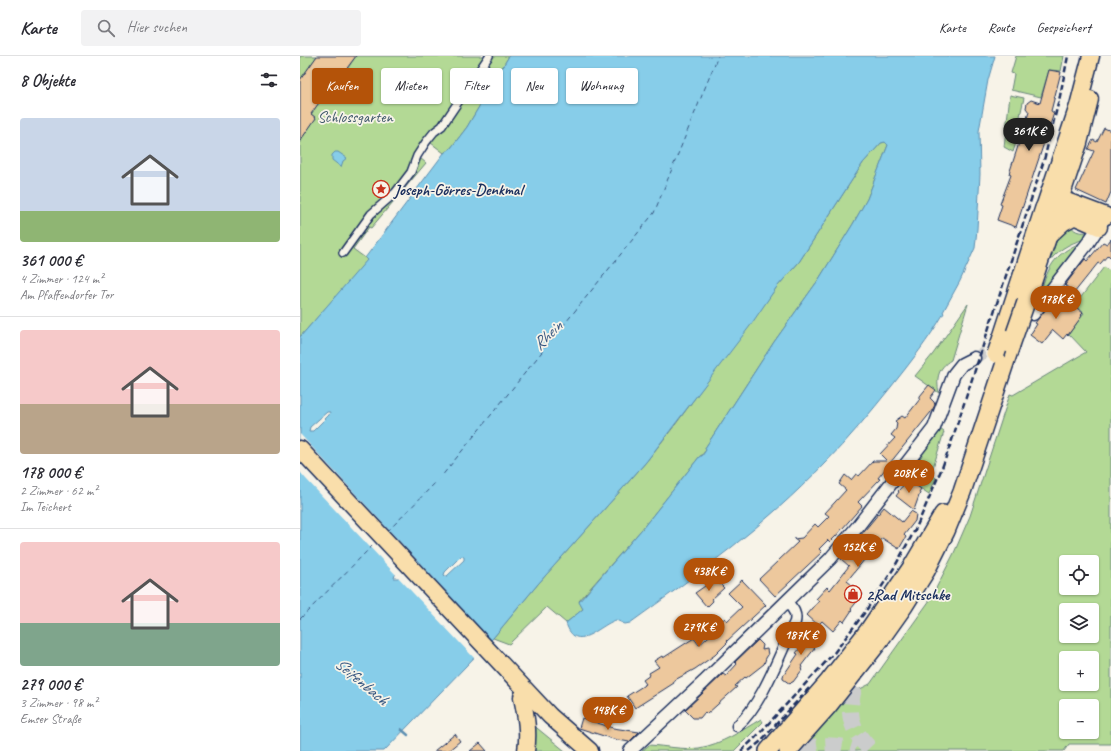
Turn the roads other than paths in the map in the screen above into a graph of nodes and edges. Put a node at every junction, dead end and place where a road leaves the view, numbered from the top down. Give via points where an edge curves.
1 (489, 56) edge
2 (1091, 56) edge
3 (1100, 56) edge
4 (1053, 199) junction
5 (1074, 216) junction
6 (1107, 217) edge
7 (1049, 235) junction
8 (343, 253) dead end
9 (1030, 308) junction
10 (1007, 341) junction
11 (974, 358) tunnel mouth
12 (300, 449) edge
13 (300, 459) edge
14 (943, 514) junction
15 (786, 602) junction
16 (877, 644) junction
17 (506, 674) junction
18 (854, 687) tunnel mouth
19 (522, 697) junction
20 (737, 726) dead end
21 (526, 751) edge
22 (577, 751) edge
23 (590, 751) edge
24 (630, 751) edge
25 (768, 751) edge
26 (779, 751) edge
27 (788, 751) edge

1 - 8 street via 442,126 434,132 417,156 411,172 395,193 371,214
2 - 4 main road
3 - 4 main road via 1085,121
4 - 5 main road
4 - 6 main road
4 - 7 highway
4 - 10 highway
5 - 6 main road
5 - 7 highway
6 - 9 street via 1088,243
7 - 9 highway
9 - 10 highway, bridge
10 - 14 highway, bridge via 996,354
10 - 16 highway via 962,492 946,531 921,581
11 - 15 street via 962,364 954,374 934,428 830,559
12 - 17 main road
13 - 17 main road
14 - 25 highway via 909,572 868,631 829,681
14 - 26 highway via 925,557 894,608 844,674
15 - 20 street via 795,612 795,622 758,700
15 - 24 street
16 - 18 highway
16 - 27 highway
17 - 19 main road
17 - 23 main road
19 - 21 main road via 527,719
19 - 22 main road

